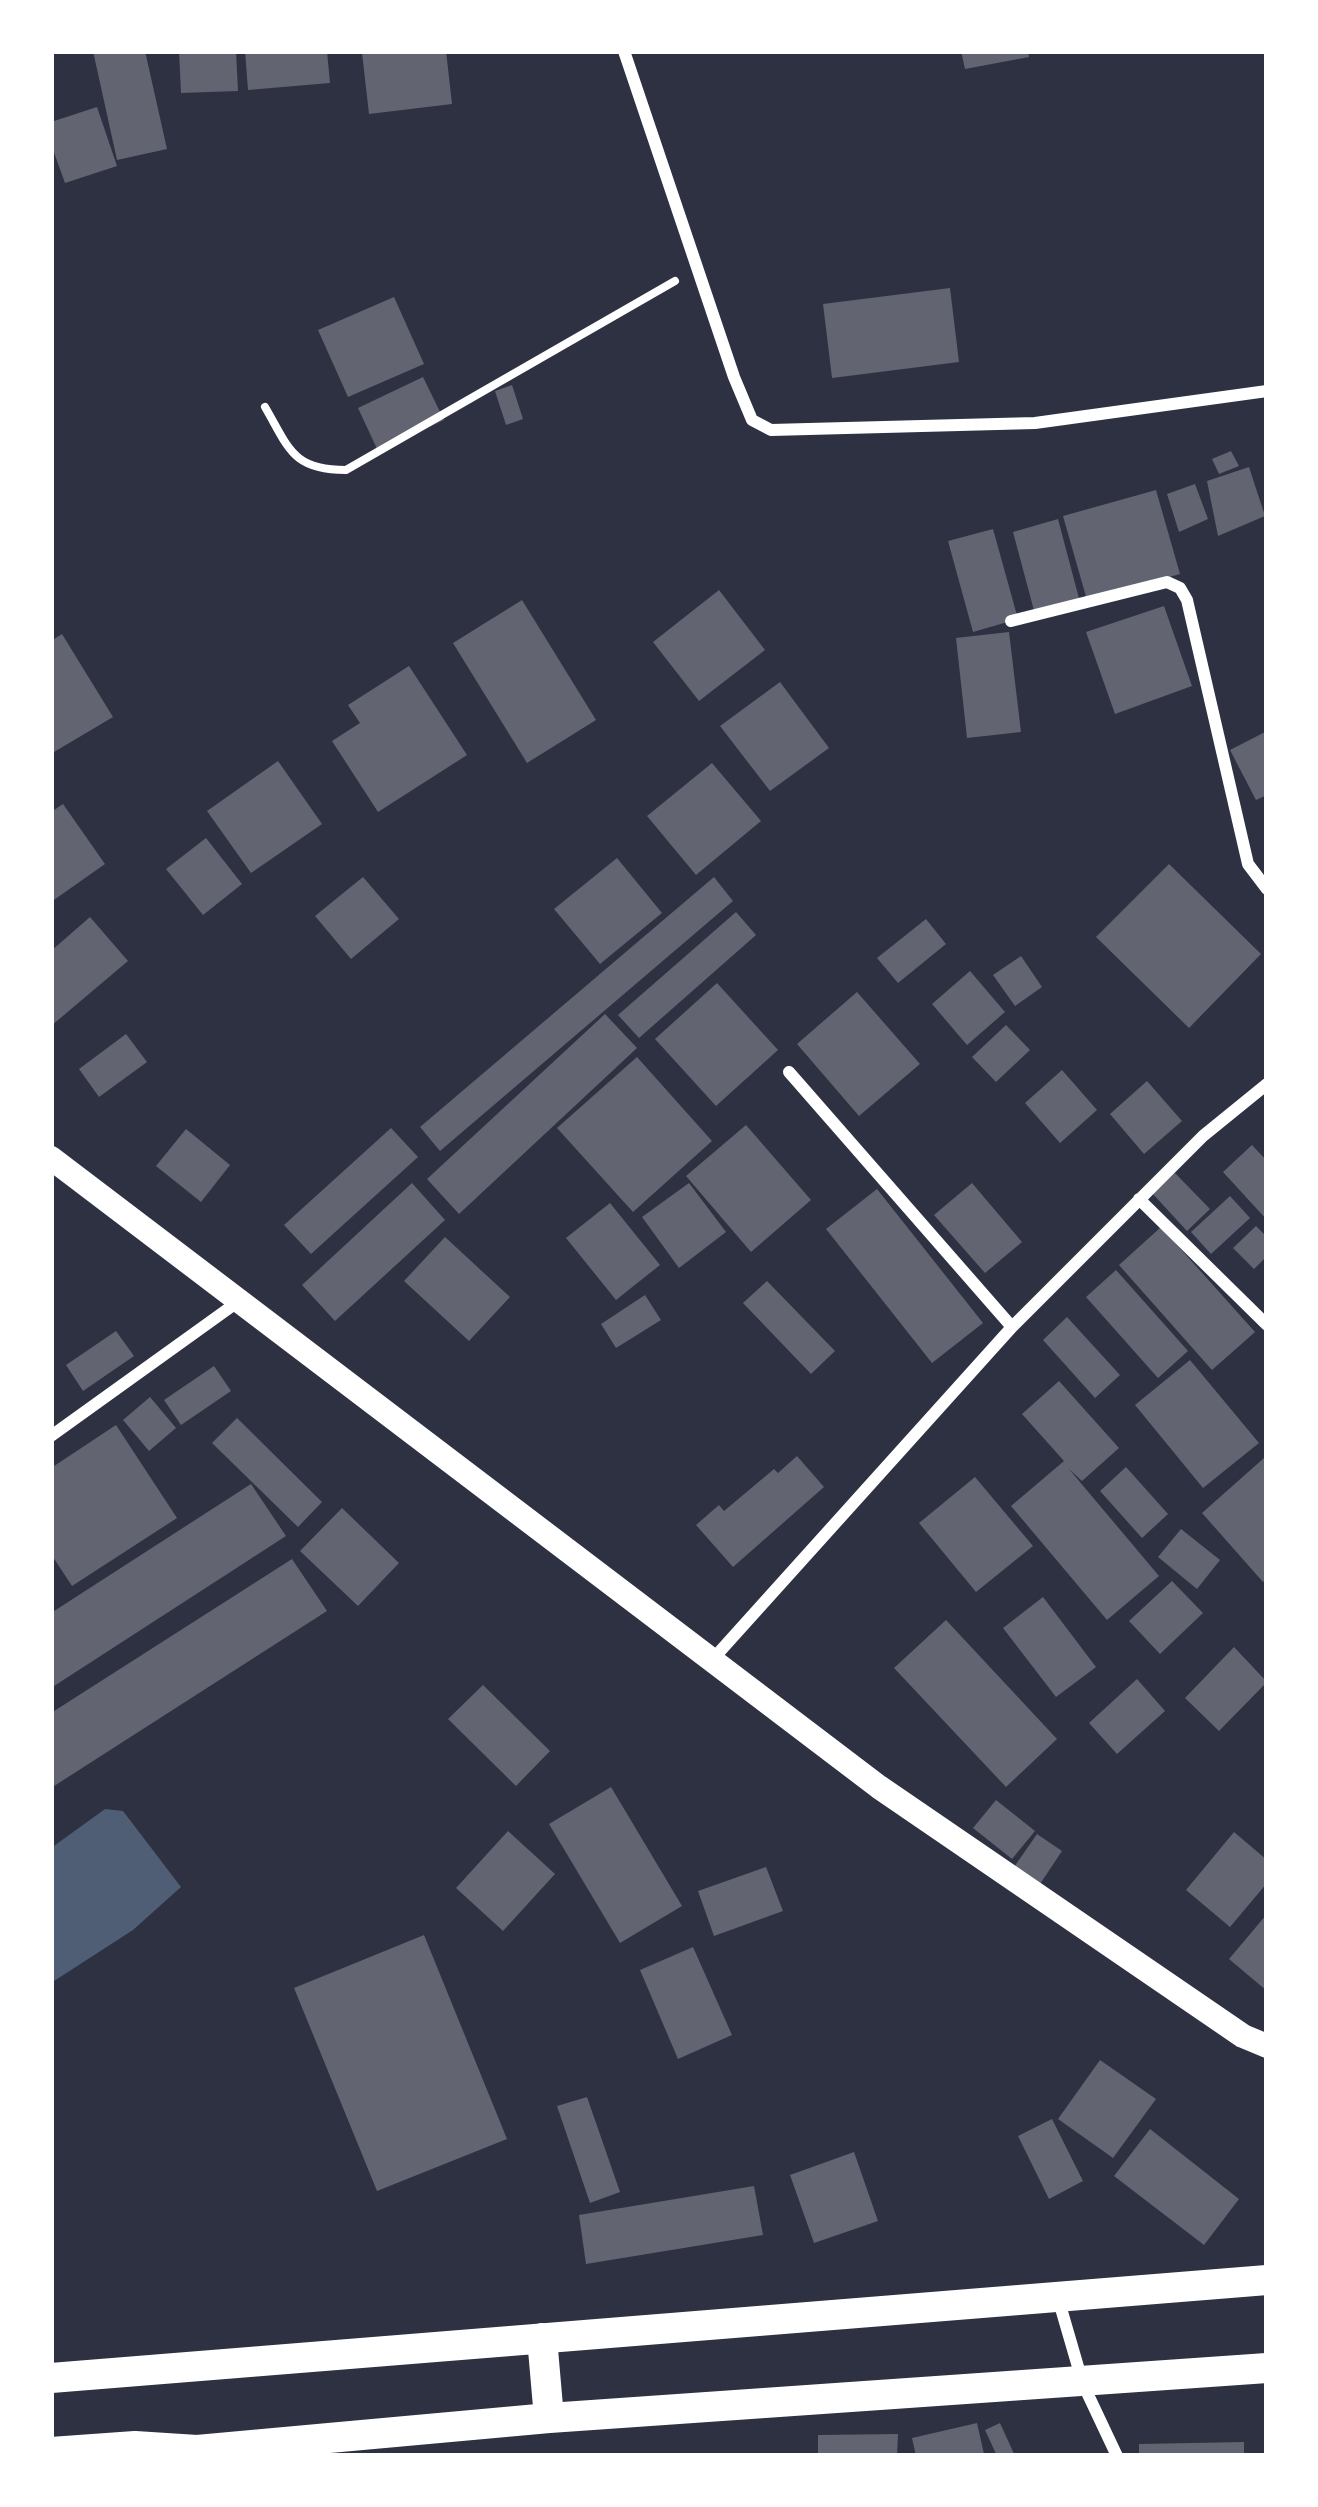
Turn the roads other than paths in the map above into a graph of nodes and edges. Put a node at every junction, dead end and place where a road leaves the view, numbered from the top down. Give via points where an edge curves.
1 (624, 51) edge
2 (1267, 391) edge
3 (1011, 621) dead end
4 (1267, 889) edge
5 (789, 1072) dead end
6 (1267, 1084) edge
7 (51, 1158) edge
8 (1139, 1199) junction
9 (240, 1300) junction
10 (1267, 1325) edge
11 (1012, 1327) junction
12 (51, 1436) edge
13 (713, 1659) junction
14 (1267, 2046) edge
15 (1267, 2280) edge
16 (1058, 2297) junction
17 (542, 2338) junction
18 (1267, 2368) edge
19 (51, 2378) edge
20 (1083, 2384) junction
21 (549, 2418) junction
22 (51, 2452) edge
23 (199, 2453) edge
24 (1117, 2456) edge

1 - 2 street via 752,420 771,430 1035,423
3 - 4 street via 1167,582 1180,588 1248,864
5 - 11 street
6 - 8 street
7 - 9 main road
8 - 10 street
8 - 11 street
9 - 12 street
9 - 13 main road
11 - 13 street
13 - 14 main road via 878,1787
15 - 16 main road
16 - 17 main road
16 - 20 street
17 - 19 main road
17 - 21 main road
18 - 20 main road
20 - 21 main road
20 - 24 street
21 - 23 main road
22 - 23 main road via 135,2446

